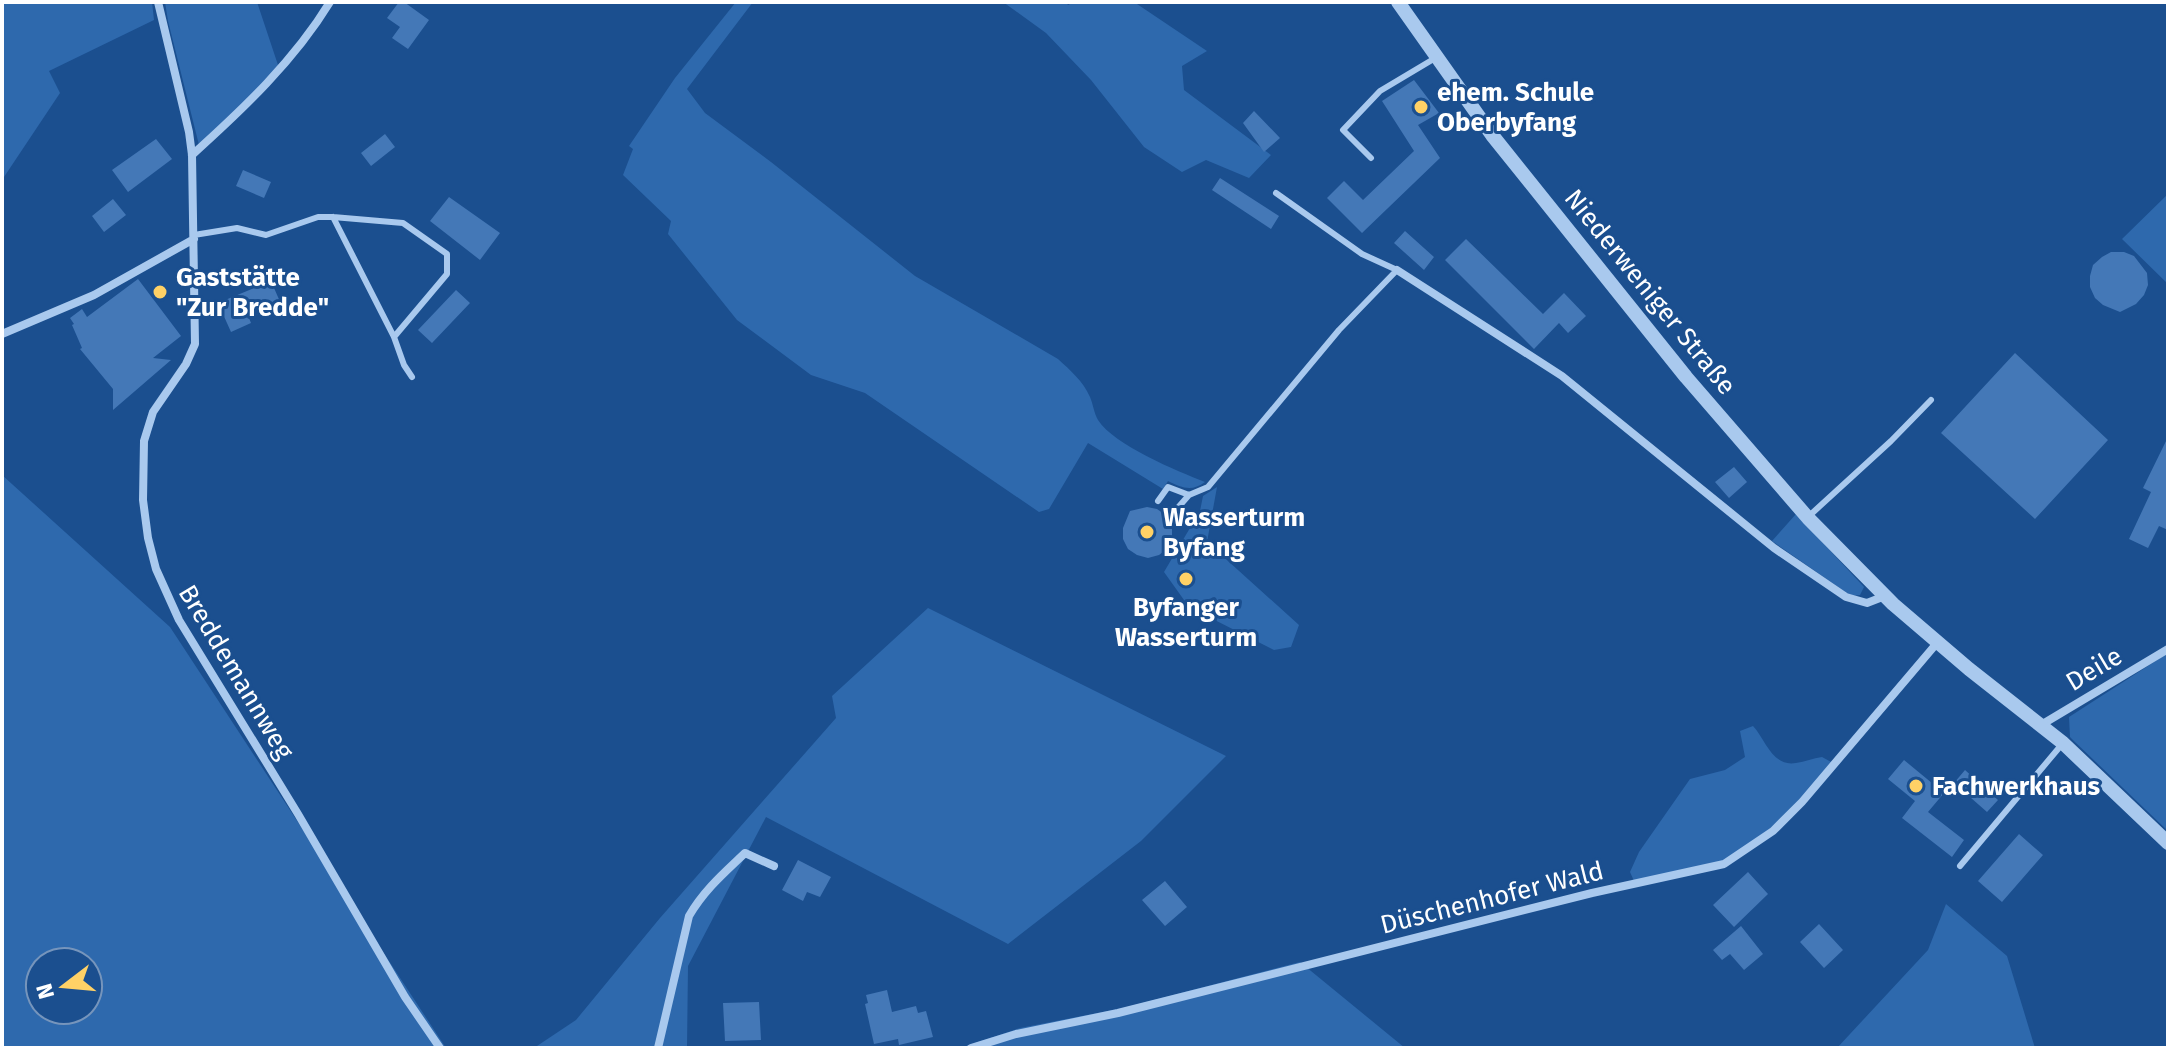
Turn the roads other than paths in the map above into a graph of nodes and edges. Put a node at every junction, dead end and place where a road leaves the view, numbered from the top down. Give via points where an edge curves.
1 (158, 2) edge
2 (330, 2) edge
3 (1398, 2) edge
4 (1437, 57) junction
5 (192, 155) junction
6 (1371, 158) dead end
7 (1276, 193) dead end
8 (333, 217) junction
9 (194, 237) junction
10 (1397, 270) junction
11 (2, 334) edge
12 (394, 337) junction
13 (412, 377) dead end
14 (1931, 400) dead end
15 (1189, 495) junction
16 (1158, 501) dead end
17 (1175, 511) dead end
18 (1808, 518) junction
19 (1885, 596) junction
20 (1937, 643) junction
21 (2168, 649) edge
22 (2041, 725) junction
23 (2063, 743) junction
24 (2168, 843) edge
25 (774, 866) dead end
26 (1960, 866) dead end
27 (440, 1048) edge
28 (658, 1048) edge
29 (971, 1048) edge

1 - 5 street, Breddemannweg
2 - 5 street via 254,99
3 - 4 street, Niederweniger Straße
4 - 6 lane via 1380,91 1343,130
4 - 18 street, Niederweniger Straße via 1492,135 1648,330
5 - 9 street, Breddemannweg
7 - 10 lane via 1362,254
8 - 9 lane via 266,235 237,228
8 - 12 lane
8 - 12 lane via 403,223 447,254 447,274
9 - 11 street via 94,295
9 - 27 street, Breddemannweg via 195,344 153,412 144,441 143,500 156,569 179,620
10 - 15 lane via 1339,330 1224,470 1208,487
10 - 19 street via 1562,376 1774,548 1834,589 1860,603
12 - 13 lane
14 - 18 lane
15 - 16 lane via 1168,487
15 - 17 lane
18 - 19 street, Niederweniger Straße
19 - 20 street, Niederweniger Straße
20 - 22 street, Niederweniger Straße
20 - 29 street, Düschenhofer Wald via 1802,802 1773,831 1724,864
21 - 22 street, Deile
22 - 23 street, Niederweniger Straße
23 - 24 street, Niederweniger Straße
23 - 26 lane
25 - 28 street via 745,853 696,903

